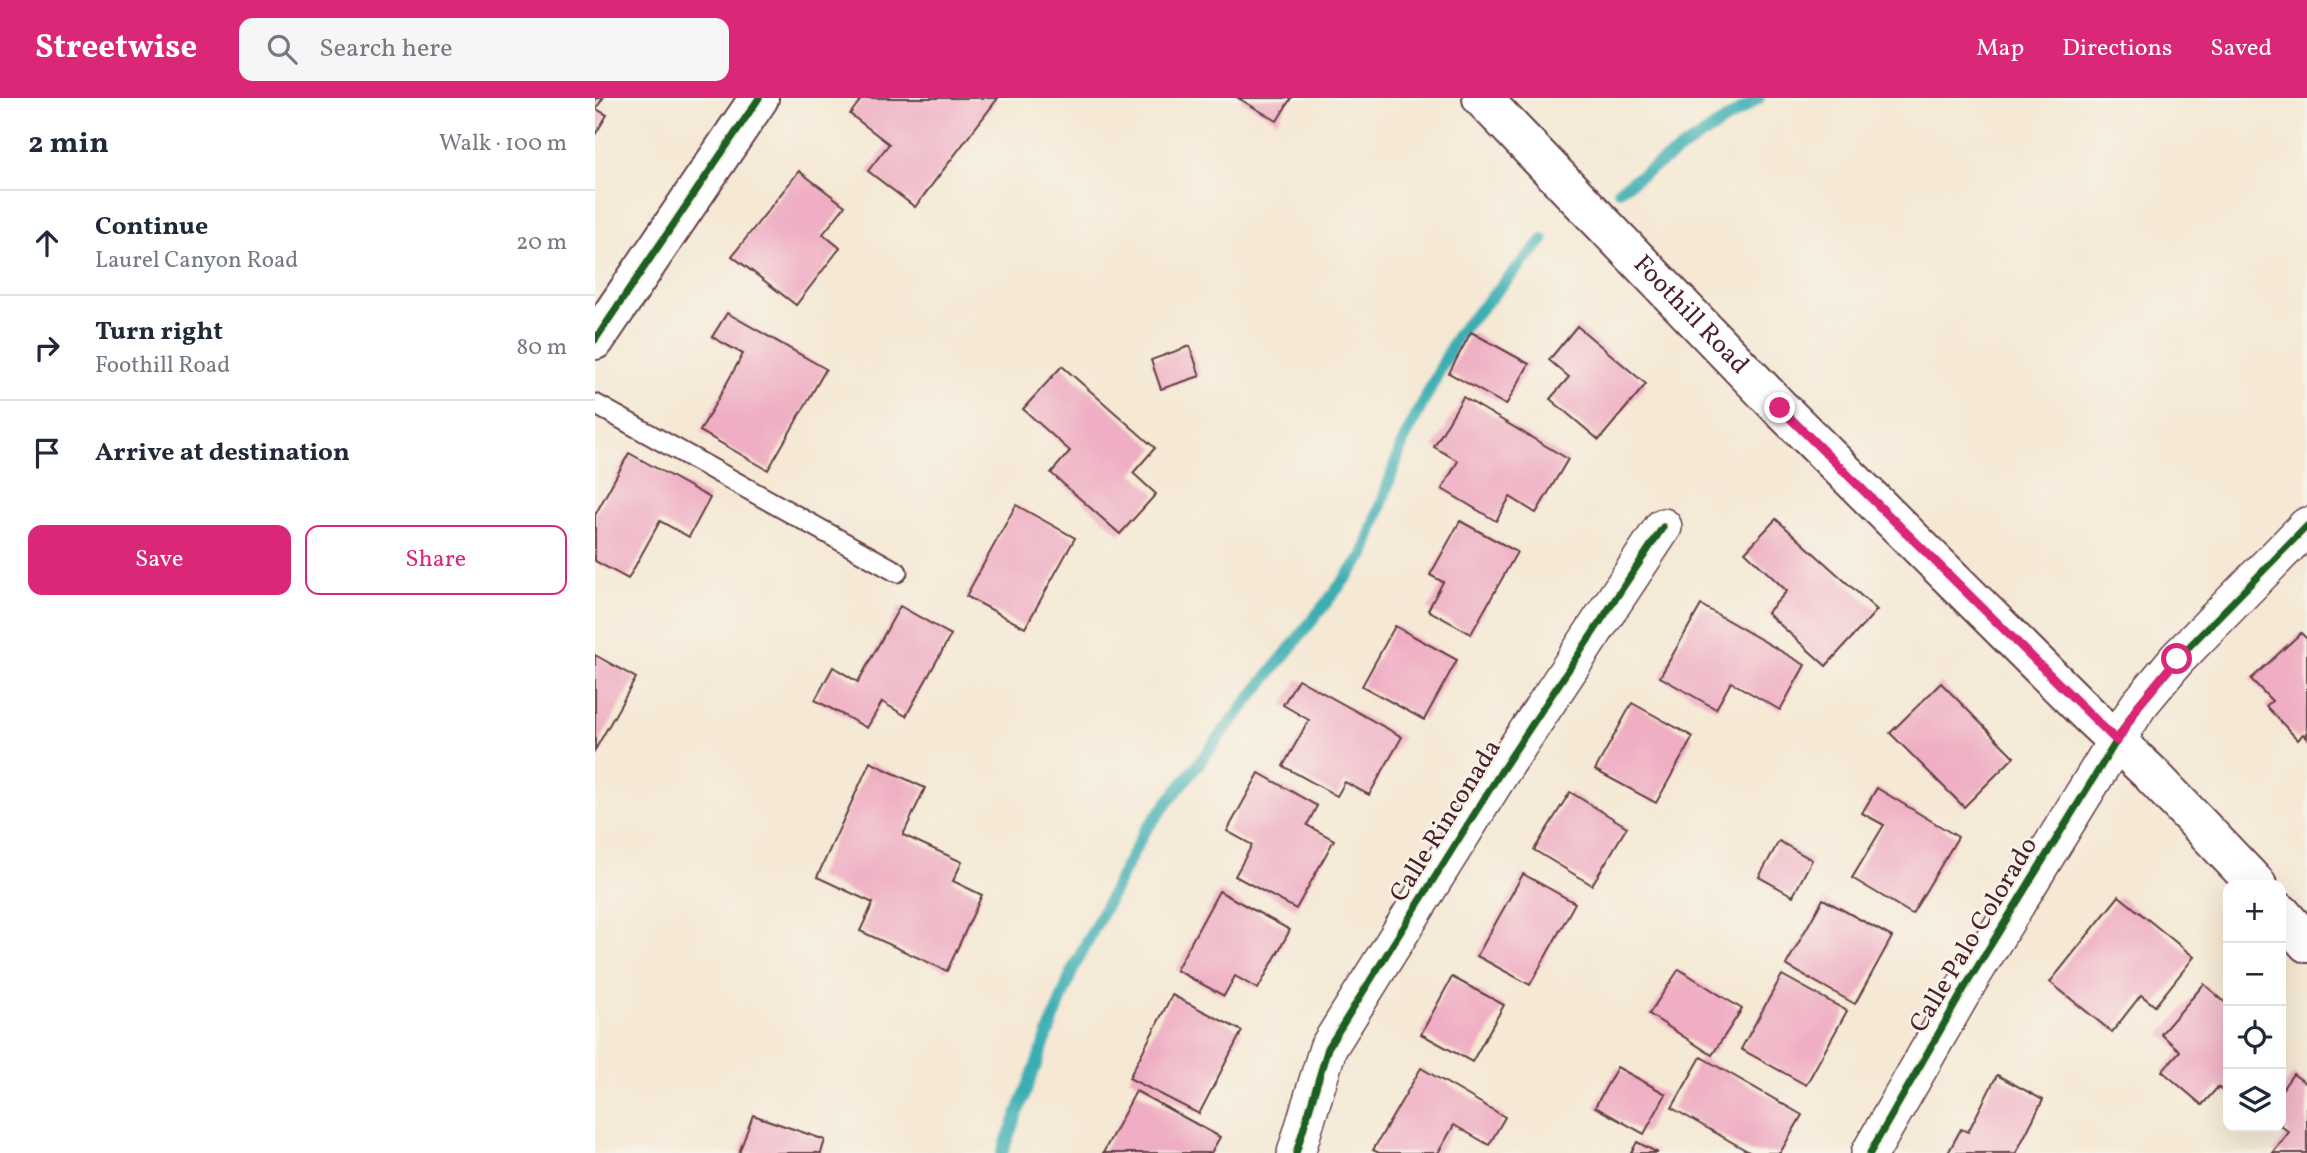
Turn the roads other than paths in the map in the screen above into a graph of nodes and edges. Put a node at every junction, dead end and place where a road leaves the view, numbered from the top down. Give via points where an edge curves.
1 (759, 98) edge
2 (1482, 98) edge
3 (595, 340) edge
4 (595, 404) edge
5 (1663, 527) dead end
6 (2302, 540) edge
7 (897, 572) dead end
8 (2117, 741) junction
9 (2252, 880) edge
10 (2286, 919) edge
11 (2307, 943) edge
12 (1296, 1153) edge
13 (1870, 1153) edge

1 - 3 main road
2 - 8 main road, Foothill Road via 1770,399
4 - 7 lane
5 - 12 street, Calle Rinconada via 1500,773 1328,1048
6 - 8 street, Calle Palo Colorado via 2177,659 2138,706
8 - 9 main road, Foothill Road
8 - 13 street, Calle Palo Colorado via 1968,982
10 - 11 main road

